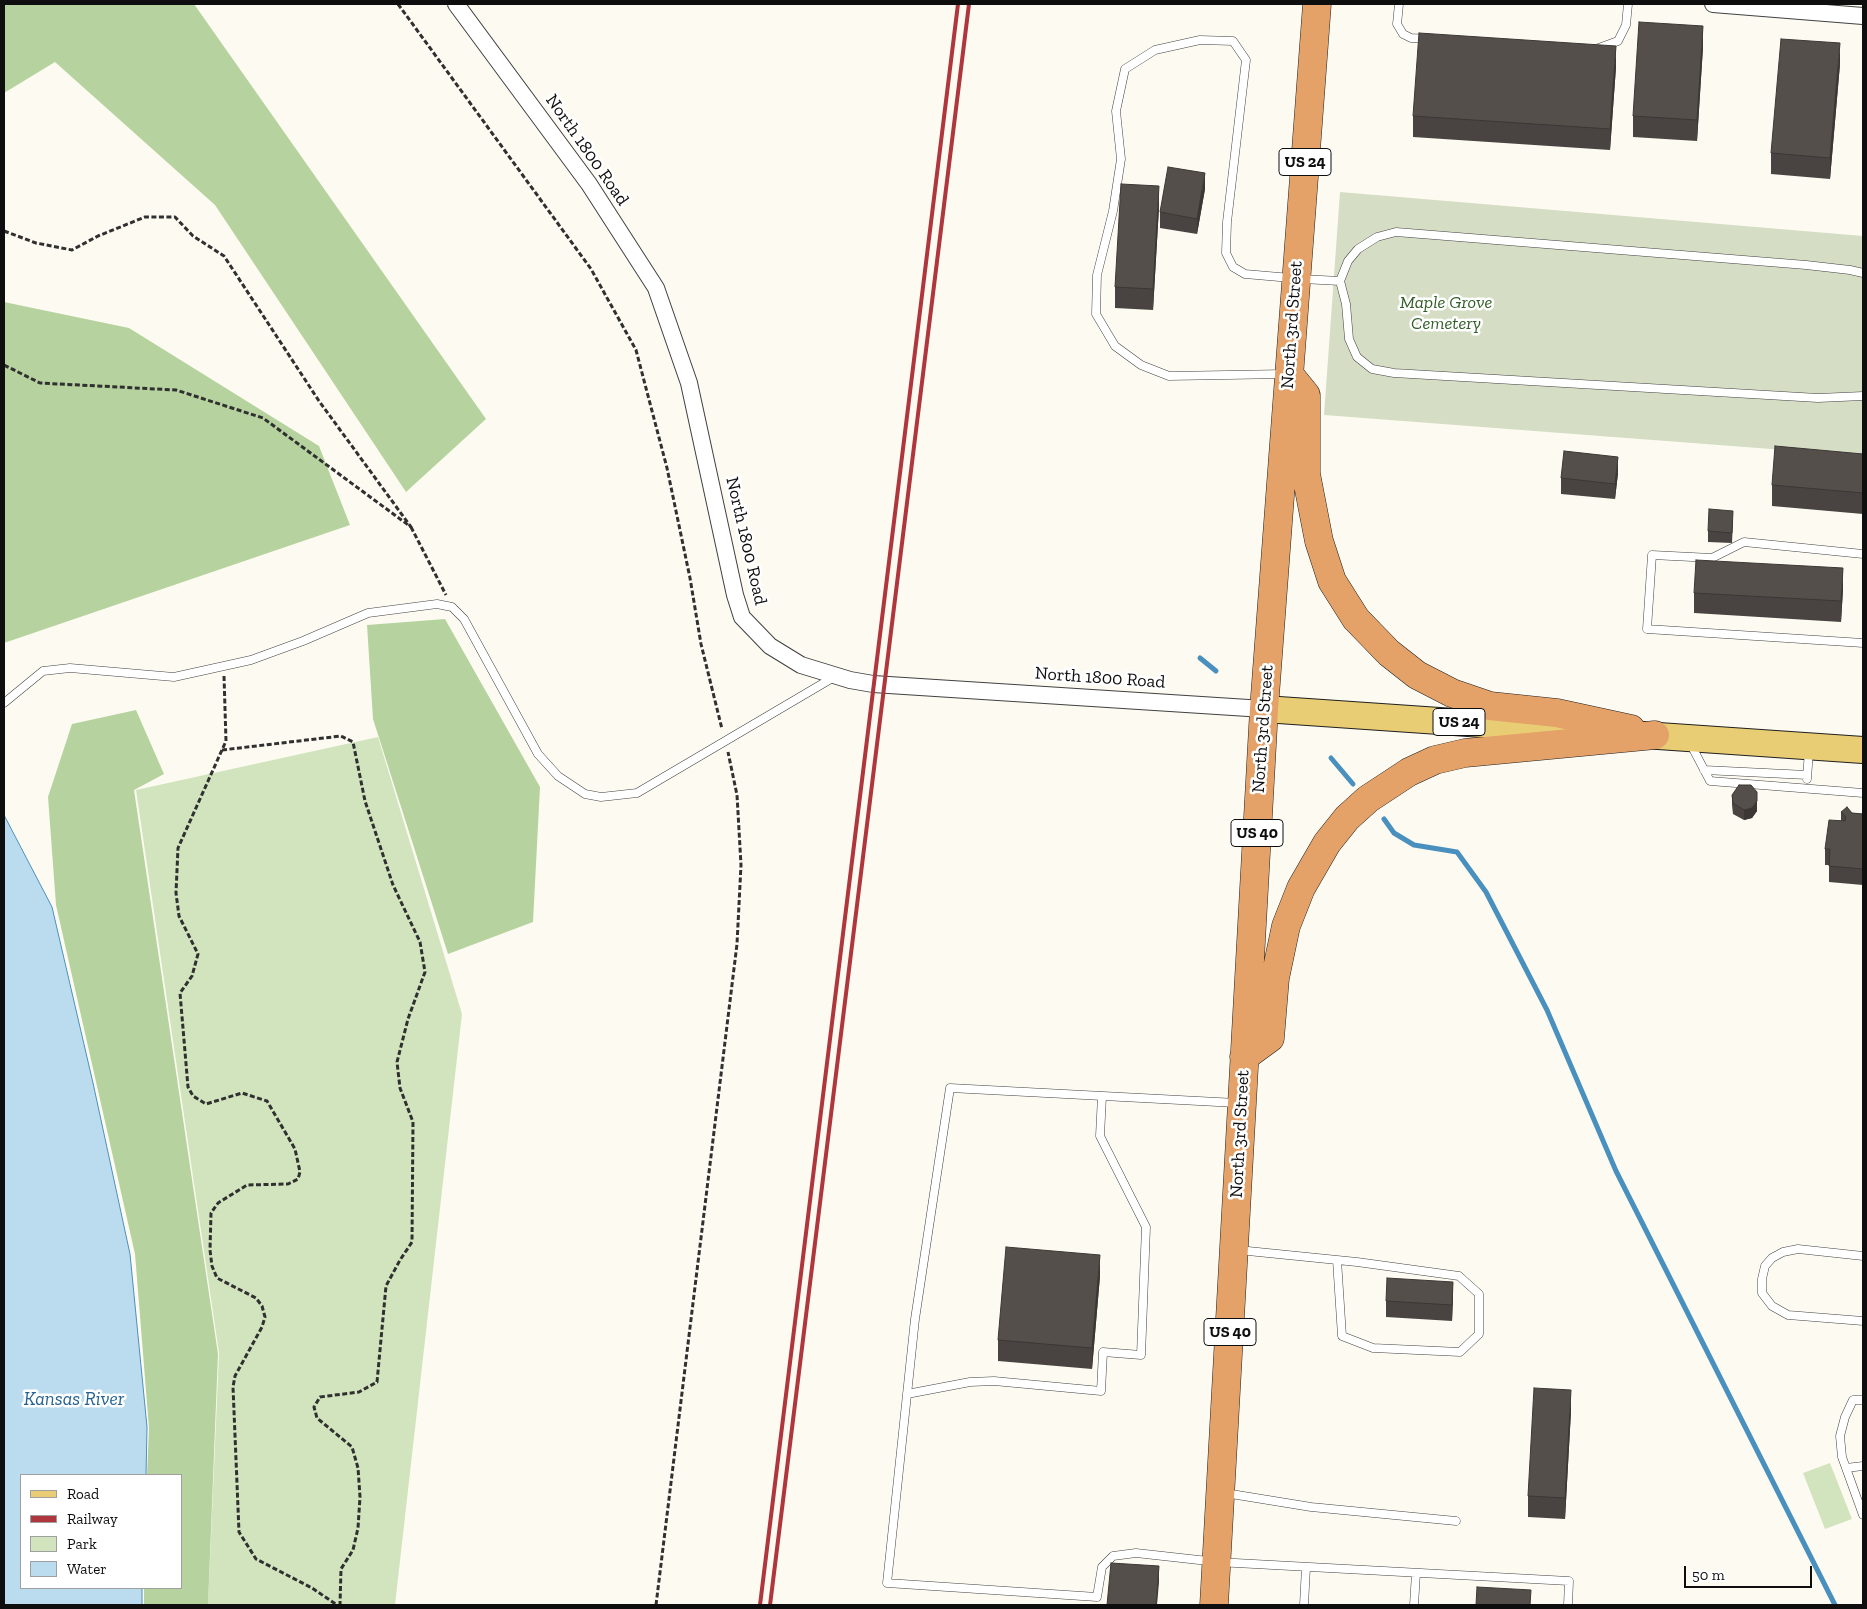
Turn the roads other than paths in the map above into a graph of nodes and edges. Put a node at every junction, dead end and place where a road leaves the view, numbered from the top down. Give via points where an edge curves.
1 (456, 4) edge
2 (1318, 4) edge
3 (1399, 4) edge
4 (1628, 4) edge
5 (1713, 4) edge
6 (1863, 16) edge
7 (1440, 40) edge
8 (1583, 49) edge
9 (1863, 273) edge
10 (1295, 279) junction
11 (1340, 281) junction
12 (1288, 374) junction
13 (1863, 396) edge
14 (1863, 554) edge
15 (1863, 642) edge
16 (836, 676) junction
17 (4, 702) edge
18 (1264, 709) junction
19 (1655, 734) junction
20 (1687, 737) junction
21 (1809, 746) junction
22 (1863, 750) edge
23 (1704, 770) junction
24 (1807, 776) junction
25 (1807, 788) junction
26 (1863, 793) edge
27 (1244, 1057) junction
28 (1102, 1096) junction
29 (1242, 1103) junction
30 (1234, 1249) junction
31 (1863, 1256) edge
32 (1337, 1260) junction
33 (1863, 1321) edge
34 (907, 1394) junction
35 (1863, 1400) edge
36 (1863, 1466) edge
37 (1846, 1468) junction
38 (1221, 1492) junction
39 (1863, 1515) edge
40 (1456, 1521) dead end
41 (1217, 1562) junction
42 (1306, 1566) junction
43 (1416, 1573) junction
44 (1214, 1605) edge
45 (1304, 1605) edge
46 (1414, 1605) edge
47 (1568, 1605) edge

1 - 16 street, North 1800 Road via 589,184 656,288 689,383 742,617 784,656
2 - 10 highway, North 3rd Street / US 24
3 - 7 lane via 1397,24 1403,34 1411,38
4 - 8 lane via 1626,25 1618,41 1593,50
5 - 6 street
9 - 11 lane via 1797,264 1396,232 1377,237 1358,249 1348,261
10 - 11 lane
10 - 12 highway, North 3rd Street / US 24
10 - 12 lane via 1244,274 1233,266 1226,253 1246,60 1233,41 1200,40 1155,50 1125,69 1116,110 1121,159 1113,211 1097,275 1096,314 1115,346 1141,365 1169,376
11 - 13 lane via 1346,304 1348,339 1357,357 1372,369 1394,373 1818,398
12 - 18 highway, North 3rd Street / US 24
12 - 19 highway via 1306,395 1306,474 1319,541 1332,581 1356,619 1389,653 1417,675 1452,694 1490,706 1557,713
14 - 15 lane via 1744,542 1712,558 1652,555 1647,629
16 - 17 lane via 637,793 601,797 584,794 558,776 538,754 464,619 452,607 437,604 368,613 251,660 174,677 70,668 42,671
16 - 18 street, North 1800 Road via 883,684
18 - 19 main road, US 24
18 - 27 highway, North 3rd Street / US 40
19 - 20 main road, US 24
19 - 27 highway via 1464,753 1435,760 1409,772 1368,799 1327,843 1301,888 1286,926 1274,978 1270,1038
20 - 21 main road, US 24
20 - 23 lane
21 - 22 main road, US 24
21 - 24 lane
23 - 24 lane
23 - 25 lane via 1710,781
24 - 25 lane
25 - 26 lane
27 - 29 highway, North 3rd Street / US 40
28 - 29 lane
28 - 34 lane via 950,1088
28 - 34 lane via 1100,1136 1146,1227 1141,1355 1103,1352 1101,1391 994,1381 970,1382
29 - 30 highway, North 3rd Street / US 40
30 - 32 lane
30 - 38 highway, North 3rd Street / US 40
31 - 33 lane via 1798,1249 1783,1252 1765,1266 1762,1279 1762,1293 1772,1306 1788,1315
32 - 32 lane via 1459,1276 1479,1294 1479,1334 1460,1352 1373,1348 1342,1336
34 - 41 lane via 886,1583 1097,1597 1102,1567 1113,1556 1136,1553
35 - 37 lane via 1854,1400 1840,1436
36 - 37 lane
37 - 39 lane
38 - 40 lane via 1311,1507
38 - 41 highway, North 3rd Street / US 40
41 - 42 lane
41 - 44 highway, North 3rd Street / US 40
42 - 43 lane
42 - 45 lane
43 - 46 lane
43 - 47 lane via 1569,1581

